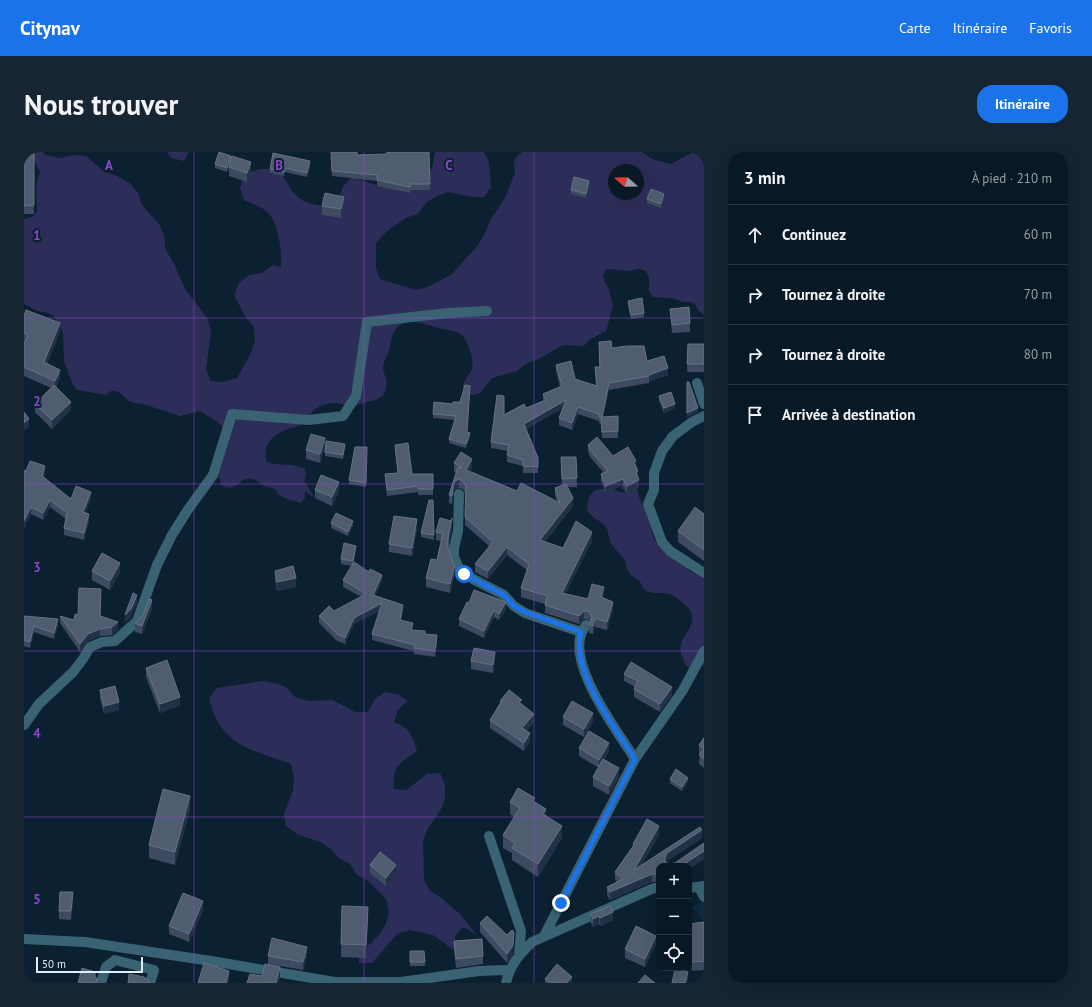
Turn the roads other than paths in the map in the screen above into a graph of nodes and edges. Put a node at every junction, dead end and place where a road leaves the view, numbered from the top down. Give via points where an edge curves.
1 (487, 311) dead end
2 (696, 383) dead end
3 (704, 404) edge
4 (704, 416) edge
5 (459, 494) dead end
6 (704, 573) edge
7 (704, 651) edge
8 (24, 724) edge
9 (635, 759) junction
10 (489, 836) dead end
11 (656, 885) edge
12 (697, 887) edge
13 (704, 897) edge
14 (544, 936) junction
15 (24, 939) edge
16 (519, 956) junction
17 (509, 971) junction
18 (101, 983) edge
19 (150, 983) edge
20 (506, 983) edge

1 - 8 street via 367,322 356,396 343,416 309,420 232,414 213,475 172,535 157,565 137,621 115,641 102,642 90,647 73,672 39,704
2 - 3 street
4 - 6 street via 673,436 662,451 654,473 654,490 648,504 662,542 676,556
5 - 9 street via 458,531 454,548 454,557 459,568 473,579 504,595 514,606 525,612 584,629 579,640 586,677
7 - 9 street via 683,690
9 - 14 street
10 - 16 street via 521,931
11 - 14 street
12 - 13 street
14 - 16 street via 532,942
15 - 17 street via 93,943 335,982 401,982 479,971
16 - 17 street
17 - 20 street
18 - 19 street via 106,967 115,960 154,970

